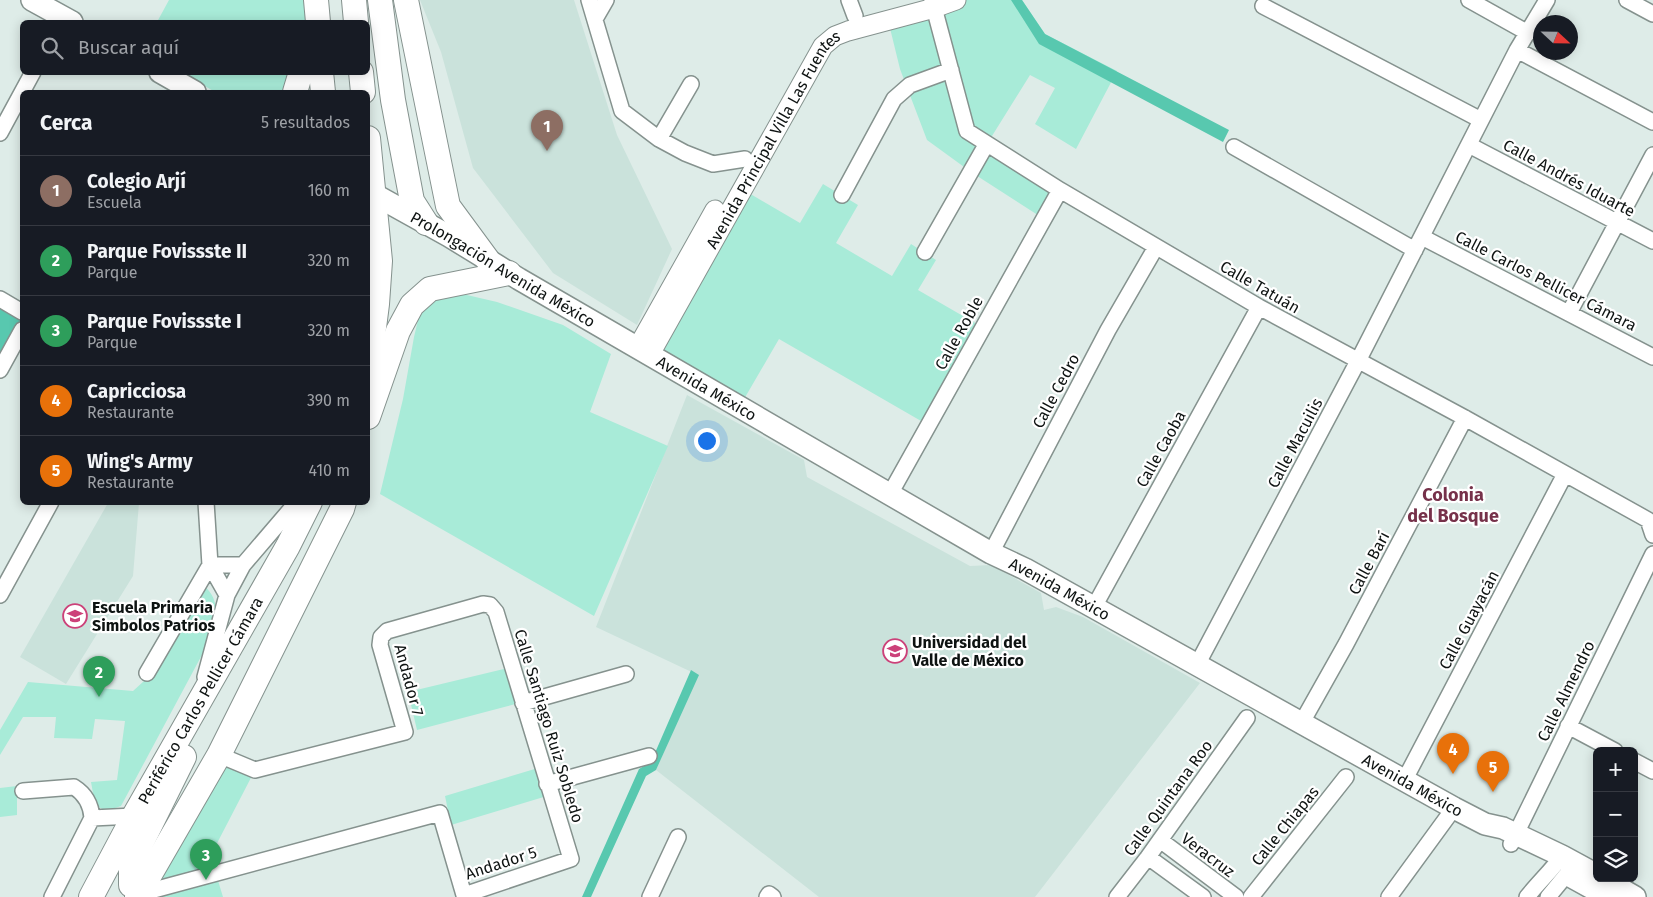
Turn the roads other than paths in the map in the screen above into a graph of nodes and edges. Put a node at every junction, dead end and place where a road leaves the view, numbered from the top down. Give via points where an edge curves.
1 (32, 0) edge
2 (354, 0) edge
3 (380, 0) edge
4 (406, 0) edge
5 (589, 0) edge
6 (606, 0) edge
7 (911, 0) edge
8 (956, 0) edge
9 (1469, 0) edge
10 (1547, 0) edge
11 (1627, 0) edge
12 (933, 4) edge
13 (1263, 6) dead end
14 (852, 8) edge
15 (1653, 14) edge
16 (595, 19) junction
17 (63, 20) edge
18 (356, 20) edge
19 (1528, 33) junction
20 (1517, 50) junction
21 (951, 70) junction
22 (31, 75) edge
23 (165, 75) edge
24 (361, 75) edge
25 (319, 82) edge
26 (691, 84) dead end
27 (20, 90) edge
28 (20, 90) edge
29 (192, 90) edge
30 (301, 90) edge
31 (363, 90) edge
32 (426, 98) junction
33 (393, 100) junction
34 (5, 111) edge
35 (1481, 120) junction
36 (1653, 122) edge
37 (0, 133) edge
38 (659, 139) junction
39 (986, 145) junction
40 (1468, 145) junction
41 (1234, 147) dead end
42 (1653, 155) edge
43 (745, 159) junction
44 (370, 164) edge
45 (1060, 190) junction
46 (842, 196) dead end
47 (376, 202) edge
48 (426, 223) junction
49 (1617, 223) junction
50 (1653, 241) edge
51 (1419, 243) junction
52 (1156, 247) junction
53 (925, 252) dead end
54 (487, 259) junction
55 (509, 273) junction
56 (0, 301) edge
57 (1259, 307) junction
58 (20, 311) edge
59 (1570, 312) junction
60 (20, 334) edge
61 (644, 350) junction
62 (1653, 357) edge
63 (370, 359) edge
64 (1358, 361) junction
65 (0, 370) edge
66 (370, 411) edge
67 (1465, 418) junction
68 (1565, 474) junction
69 (890, 494) junction
70 (49, 505) edge
71 (206, 505) edge
72 (294, 505) edge
73 (308, 505) edge
74 (342, 505) edge
75 (1653, 535) edge
76 (991, 553) junction
77 (1653, 554) edge
78 (210, 565) junction
79 (243, 565) junction
80 (0, 595) edge
81 (227, 596) junction
82 (1094, 608) junction
83 (381, 637) joint
84 (1197, 665) junction
85 (147, 673) dead end
86 (626, 674) dead end
87 (200, 698) junction
88 (523, 703) junction
89 (1247, 718) dead end
90 (1301, 724) junction
91 (1568, 726) junction
92 (1607, 747) edge
93 (219, 755) junction
94 (649, 756) dead end
95 (1638, 763) edge
96 (1653, 771) edge
97 (1346, 778) dead end
98 (1404, 781) junction
99 (548, 784) junction
100 (23, 791) dead end
101 (1454, 808) junction
102 (134, 816) junction
103 (92, 818) junction
104 (678, 837) dead end
105 (1513, 839) junction
106 (1160, 840) junction
107 (1148, 857) junction
108 (571, 859) joint
109 (1564, 865) junction
110 (1593, 874) edge
111 (1609, 882) edge
112 (139, 894) edge
113 (52, 897) edge
114 (91, 897) edge
115 (650, 897) edge
116 (1117, 897) edge
117 (1203, 897) edge
118 (1236, 897) edge
119 (1251, 897) edge
120 (1389, 897) edge
121 (1527, 897) edge
122 (1548, 897) edge
123 (1608, 897) edge
124 (1635, 897) edge

1 - 17 main road
2 - 18 main road
3 - 33 main road
4 - 32 main road
5 - 16 street
6 - 16 street
7 - 14 street, Avenida Principal Villa Las Fuentes
8 - 12 street, Avenida Principal Villa Las Fuentes
9 - 19 street
10 - 19 street, Calle Macuilis
11 - 15 street
12 - 21 street, Calle Tatuán
12 - 61 street, Avenida Principal Villa Las Fuentes via 848,31 823,46
13 - 35 street
14 - 43 street, Avenida Principal Villa Las Fuentes via 816,39
16 - 38 street via 619,108
19 - 20 street, Calle Macuilis
20 - 35 street, Calle Macuilis
20 - 36 street
21 - 39 street, Calle Tatuán via 967,131
21 - 46 street via 910,85 894,99
22 - 28 street
23 - 29 main road
24 - 31 main road
25 - 30 main road
26 - 38 street
27 - 34 street
32 - 33 main road
32 - 54 main road via 448,206
33 - 48 main road via 412,202
34 - 37 street
35 - 40 street, Calle Macuilis
38 - 43 street via 685,154 713,164
39 - 45 street, Calle Tatuán
39 - 53 street
40 - 49 street, Calle Andrés Iduarte
40 - 51 street, Calle Macuilis
41 - 51 street, Calle Carlos Pellicer Cámara
42 - 49 street
43 - 61 street, Avenida Principal Villa Las Fuentes
44 - 47 main road
45 - 52 street, Calle Tatuán
45 - 69 street, Calle Roble
47 - 48 main road, Prolongación Avenida México
47 - 63 main road via 380,261
48 - 54 main road, Prolongación Avenida México
49 - 50 street, Calle Andrés Iduarte
49 - 59 street
51 - 59 street, Calle Carlos Pellicer Cámara
51 - 64 street, Calle Macuilis
52 - 57 street, Calle Tatuán
52 - 76 street, Calle Cedro via 1108,330
54 - 55 main road, Prolongación Avenida México
55 - 61 main road, Prolongación Avenida México
55 - 66 main road via 430,289 412,305 398,331
56 - 58 street
57 - 64 street, Calle Tatuán
57 - 82 street, Calle Caoba
59 - 62 street, Calle Carlos Pellicer Cámara
60 - 65 street
61 - 69 main road, Avenida México
64 - 67 street, Calle Tatuán
64 - 84 street, Calle Macuilis
67 - 68 street, Calle Tatuán
67 - 90 street, Calle Barí
68 - 75 street, Calle Tatuán via 1648,520
68 - 98 street, Calle Guayacán
69 - 76 main road, Avenida México
70 - 80 street
71 - 78 street
72 - 79 street
73 - 87 main road, Periférico Carlos Pellicer Cámara
74 - 93 main road
76 - 82 main road, Avenida México
77 - 91 street, Calle Almendro
78 - 79 street
78 - 81 street
78 - 85 street
79 - 81 street
81 - 87 street
82 - 84 main road, Avenida México
83 - 88 street, Calle Santiago Ruiz Sobledo via 387,631 483,604 490,605 496,612
83 - 93 street, Andador 7 via 380,645 405,732 255,770
84 - 90 main road, Avenida México
86 - 88 street
87 - 102 main road, Periférico Carlos Pellicer Cámara
87 - 112 main road via 193,738 131,864 131,885
88 - 99 street, Calle Santiago Ruiz Sobledo
89 - 106 street, Calle Quintana Roo
90 - 98 main road, Avenida México
91 - 92 street
91 - 105 street, Calle Almendro
93 - 112 main road
94 - 99 street
95 - 96 street
97 - 119 street, Calle Chiapas
98 - 101 main road, Avenida México
99 - 108 street, Calle Santiago Ruiz Sobledo
100 - 103 street via 74,787 88,801
101 - 105 main road, Avenida México via 1485,824 1503,828
101 - 120 street
102 - 103 street
102 - 114 main road, Periférico Carlos Pellicer Cámara
103 - 113 street
104 - 115 street
105 - 109 main road, Avenida México
106 - 107 street, Calle Quintana Roo
106 - 118 street, Veracruz
107 - 116 street, Calle Quintana Roo
107 - 117 street
108 - 112 street, Andador 5 via 464,895 440,813
109 - 110 main road, Avenida México
109 - 121 street via 1541,880
109 - 122 street
109 - 123 main road, Avenida México
111 - 124 main road

